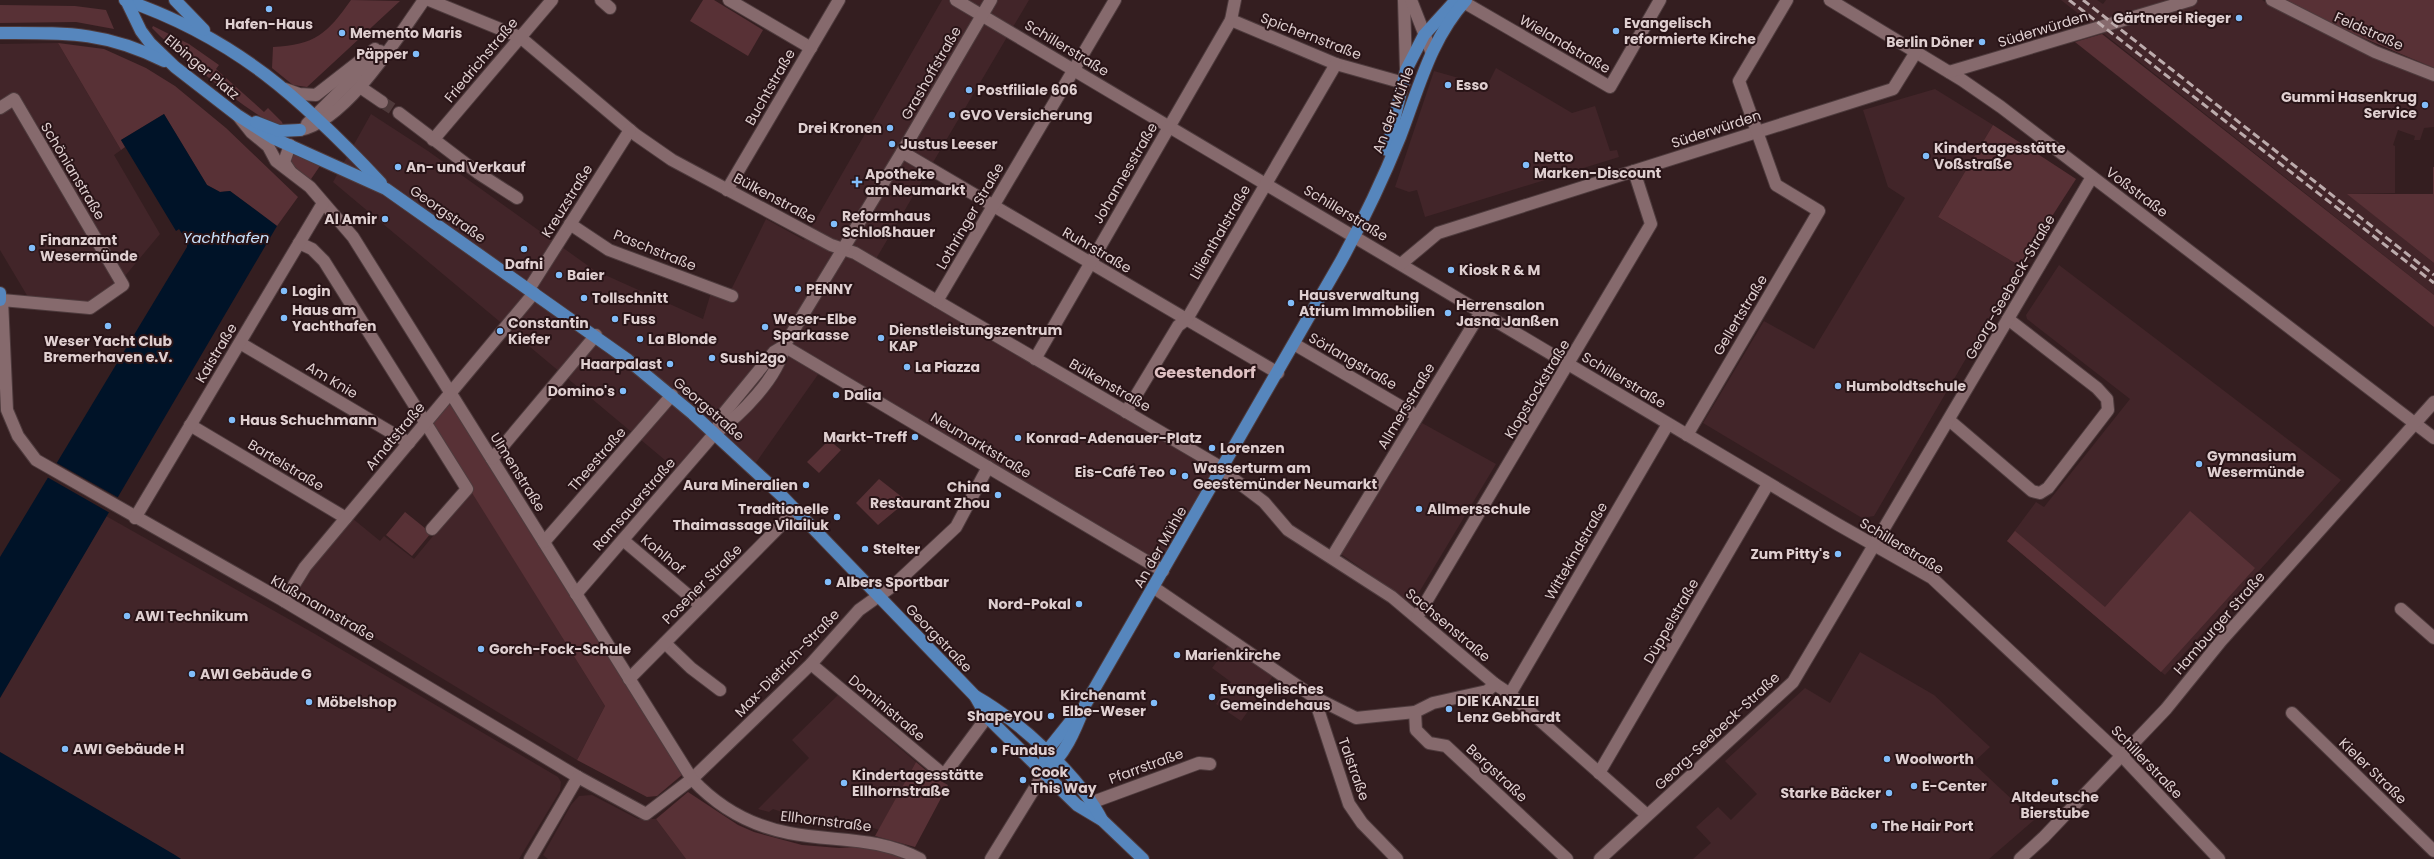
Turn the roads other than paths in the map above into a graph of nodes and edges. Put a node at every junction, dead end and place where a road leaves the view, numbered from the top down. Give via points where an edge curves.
1 (126, 0) edge
2 (175, 0) edge
3 (424, 0) edge
4 (429, 0) edge
5 (552, 0) edge
6 (601, 0) edge
7 (729, 0) edge
8 (839, 0) edge
9 (956, 0) edge
10 (991, 0) edge
11 (1115, 0) edge
12 (1235, 0) edge
13 (1404, 0) edge
14 (1410, 0) edge
15 (1660, 0) edge
16 (1787, 0) edge
17 (1830, 0) edge
18 (2191, 0) edge
19 (2272, 0) edge
20 (1462, 1) edge
21 (610, 8) dead end
22 (982, 16) junction
23 (1232, 20) junction
24 (408, 24) junction
25 (0, 33) edge
26 (1424, 35) junction
27 (520, 37) junction
28 (393, 38) junction
29 (215, 40) junction
30 (811, 48) junction
31 (1431, 51) junction
32 (1916, 52) junction
33 (1336, 64) junction
34 (175, 67) junction
35 (1074, 70) junction
36 (1406, 70) junction
37 (1949, 72) junction
38 (2434, 75) edge
39 (1404, 83) junction
40 (360, 86) junction
41 (285, 88) junction
42 (382, 102) tunnel mouth
43 (0, 108) edge
44 (398, 113) tunnel mouth
45 (238, 115) junction
46 (318, 120) junction
47 (1170, 126) junction
48 (300, 130) junction
49 (630, 130) junction
50 (1758, 132) junction
51 (433, 140) junction
52 (290, 146) junction
53 (902, 152) junction
54 (290, 171) junction
55 (1634, 171) junction
56 (2092, 177) junction
57 (1266, 184) junction
58 (310, 187) joint
59 (386, 189) junction
60 (727, 190) junction
61 (517, 198) dead end
62 (323, 203) junction
63 (993, 206) junction
64 (570, 224) junction
65 (1354, 236) junction
66 (299, 242) junction
67 (842, 249) junction
68 (1090, 263) junction
69 (1402, 264) junction
70 (531, 291) junction
71 (732, 296) dead end
72 (1, 298) edge
73 (937, 302) junction
74 (1481, 312) junction
75 (1187, 319) junction
76 (2008, 319) junction
77 (596, 335) junction
78 (240, 342) junction
79 (1294, 344) junction
80 (784, 346) junction
81 (1035, 359) junction
82 (1569, 365) junction
83 (1278, 373) junction
84 (451, 393) junction
85 (672, 396) junction
86 (3, 398) edge
87 (2434, 402) edge
88 (1126, 412) junction
89 (1418, 416) junction
90 (1949, 420) junction
91 (426, 423) junction
92 (1668, 424) junction
93 (2416, 424) junction
94 (190, 425) junction
95 (715, 434) junction
96 (1687, 435) junction
97 (2434, 438) edge
98 (409, 443) junction
99 (492, 459) junction
100 (988, 467) junction
101 (1222, 468) junction
102 (1768, 484) junction
103 (796, 510) junction
104 (135, 518) junction
105 (346, 518) junction
106 (432, 529) dead end
107 (624, 540) junction
108 (544, 542) junction
109 (1874, 545) junction
110 (1332, 557) junction
111 (1163, 571) junction
112 (1153, 587) junction
113 (576, 594) junction
114 (878, 597) junction
115 (284, 602) junction
116 (701, 606) junction
117 (2401, 609) dead end
118 (1418, 617) junction
119 (2434, 638) edge
120 (665, 643) junction
121 (811, 664) junction
122 (629, 679) junction
123 (1495, 684) junction
124 (720, 690) dead end
125 (1510, 694) junction
126 (975, 696) junction
127 (1314, 697) junction
128 (1085, 705) junction
129 (1415, 712) junction
130 (2292, 713) dead end
131 (987, 717) junction
132 (1046, 752) junction
133 (2122, 756) junction
134 (1057, 762) junction
135 (1210, 764) dead end
136 (1044, 773) junction
137 (1599, 773) junction
138 (578, 777) junction
139 (692, 779) junction
140 (1093, 802) junction
141 (1647, 815) junction
142 (1102, 820) junction
143 (2434, 851) edge
144 (530, 859) edge
145 (920, 859) edge
146 (991, 859) edge
147 (1143, 859) edge
148 (1397, 859) edge
149 (1567, 859) edge
150 (1600, 859) edge
151 (2020, 859) edge
152 (2219, 859) edge

1 - 29 main road, Elbinger Platz via 171,18
1 - 34 main road, Elbinger Platz via 141,31
2 - 29 main road, Elbinger Platz
3 - 24 street
4 - 27 street, Bülkenstraße
5 - 27 street, Friedrichstraße
6 - 21 street
7 - 30 street
8 - 30 street, Buchtstraße
9 - 22 street, Schillerstraße
10 - 22 street, Grashoffstraße
11 - 35 street, Lothringer Straße
12 - 23 street, Johannesstraße
13 - 36 street
14 - 26 street
15 - 20 street, Wielandstraße via 1610,87
16 - 50 street via 1739,81
17 - 32 street, Voßstraße
18 - 37 street, Süderwürden
19 - 38 street, Feldstraße via 2375,52
20 - 26 main road, An der Mühle
20 - 31 main road, An der Mühle
22 - 35 street, Schillerstraße
22 - 53 street, Grashoffstraße
23 - 33 street, Spichernstraße
23 - 47 street, Johannesstraße
24 - 28 street
24 - 40 street
25 - 34 main road via 92,36 131,46
26 - 31 street
26 - 36 main road, An der Mühle
27 - 49 street, Bülkenstraße
27 - 51 street, Friedrichstraße
28 - 41 street via 356,62 316,95 299,94
28 - 46 street
29 - 41 main road, Elbinger Platz
30 - 60 street, Buchtstraße
31 - 65 main road, An der Mühle via 1400,136
32 - 37 street, Voßstraße
32 - 50 street, Süderwürden via 1893,89
33 - 39 street, Spichernstraße
33 - 57 street, Lilienthalstraße
34 - 45 main road, Elbinger Platz
35 - 47 street, Schillerstraße
35 - 63 street, Lothringer Straße
36 - 39 main road, An der Mühle
37 - 56 street, Voßstraße via 2001,107
39 - 65 main road, An der Mühle via 1390,141
40 - 42 street
40 - 46 street
41 - 46 main road, Elbinger Platz
43 - 72 street, Schönianstraße via 14,99 123,285 90,308
44 - 51 street
45 - 48 main road, Elbinger Platz via 279,131
45 - 52 main road, Elbinger Platz
45 - 54 street, Elbinger Platz via 251,132 268,146 276,161
46 - 48 street
46 - 59 main road, Georgstraße
47 - 57 street, Schillerstraße
47 - 68 street, Johannesstraße
48 - 52 main road
49 - 60 street, Bülkenstraße via 672,160
49 - 64 street, Kreuzstraße
50 - 55 street, Süderwürden
50 - 96 street, Gellertstraße via 1776,185 1819,211
51 - 61 street
52 - 54 street via 284,162
52 - 59 main road, Georgstraße
53 - 63 street, Ruhrstraße
53 - 67 street, Grashoffstraße
54 - 58 street, Elbinger Platz
55 - 69 street, Süderwürden via 1438,233
55 - 82 street, Klopstockstraße via 1651,224
56 - 76 street, Georg-Seebeck-Straße
56 - 93 street, Voßstraße
57 - 65 street, Schillerstraße
57 - 75 street, Lilienthalstraße
58 - 62 street, Ulmenstraße
59 - 70 main road, Georgstraße
60 - 67 street, Bülkenstraße
62 - 66 street, Kaistraße
62 - 84 street, Ulmenstraße via 353,237
63 - 68 street, Ruhrstraße
63 - 73 street, Lothringer Straße
64 - 70 street, Kreuzstraße
64 - 71 street, Paschstraße via 609,250
65 - 69 street, Schillerstraße
65 - 79 main road, An der Mühle
66 - 78 street, Kaistraße
66 - 91 street via 312,249 324,261
67 - 73 street, Bülkenstraße via 855,253
67 - 80 street, Grashoffstraße
68 - 75 street, Ruhrstraße
68 - 81 street, Johannesstraße
69 - 74 street, Schillerstraße
70 - 77 main road, Georgstraße
70 - 84 street, Arndtstraße
72 - 86 street, Klußmannstraße
73 - 81 street, Bülkenstraße
74 - 82 street, Schillerstraße
74 - 89 street, Allmersstraße
75 - 83 street, Ruhrstraße
75 - 88 street, Lilienthalstraße via 1178,326
76 - 90 street, Georg-Seebeck-Straße
76 - 90 street via 2097,388 2107,399 2108,410 2048,488 2040,493 2032,491
77 - 85 main road, Georgstraße
77 - 99 street
78 - 94 street, Kaistraße
78 - 98 street, Am Knie
79 - 83 main road, An der Mühle
79 - 89 street, Sörlangstraße
80 - 95 street, Grashoffstraße via 774,352 724,413
80 - 100 street, Neumarktstraße
81 - 88 street, Bülkenstraße
82 - 92 street, Schillerstraße
82 - 118 street, Klopstockstraße
83 - 101 main road, An der Mühle
84 - 91 street, Arndtstraße
84 - 99 street, Ulmenstraße
85 - 95 main road, Georgstraße
85 - 108 street, Theestraße
86 - 104 street, Klußmannstraße via 22,444 36,460
87 - 93 street, Hamburger Straße
88 - 101 street, Bülkenstraße
89 - 110 street, Allmersstraße
90 - 109 street, Georg-Seebeck-Straße
91 - 98 street, Arndtstraße
91 - 106 street via 467,489
92 - 96 street, Schillerstraße
92 - 125 street, Wittekindstraße
93 - 97 street, Voßstraße
93 - 133 street, Hamburger Straße via 2221,641 2166,709
94 - 104 street, Kaistraße
94 - 105 street, Bartelstraße
95 - 103 main road, Georgstraße
95 - 107 street, Ramsauerstraße
96 - 102 street, Schillerstraße
98 - 105 street, Arndtstraße
99 - 108 street, Ulmenstraße
100 - 111 street, Neumarktstraße
100 - 114 street, Max-Dietrich-Straße via 956,527
101 - 110 street, Sachsenstraße via 1264,502 1288,530
101 - 111 main road, An der Mühle
102 - 109 street, Schillerstraße
102 - 137 street, Düppelstraße
103 - 114 main road, Georgstraße
103 - 116 street, Posener Straße
104 - 115 street, Klußmannstraße
105 - 115 street, Arndtstraße via 305,567
107 - 113 street, Ramsauerstraße
107 - 116 street, Kohlhof
108 - 113 street, Ulmenstraße
109 - 133 street, Schillerstraße via 1932,578
109 - 141 street, Georg-Seebeck-Straße via 1793,682
110 - 118 street, Sachsenstraße
111 - 112 main road, An der Mühle
112 - 127 street
112 - 128 main road, An der Mühle
113 - 122 street, Ulmenstraße
114 - 121 street, Max-Dietrich-Straße via 859,610
114 - 126 main road, Georgstraße
115 - 138 street, Klußmannstraße
116 - 120 street, Posener Straße
117 - 119 street
118 - 123 street, Sachsenstraße
120 - 122 street, Posener Straße
120 - 124 street via 691,668
121 - 131 street, Doministraße via 944,775
121 - 139 street, Max-Dietrich-Straße
122 - 139 street, Ulmenstraße
123 - 125 street, Sachsenstraße
123 - 129 street via 1487,691 1433,703
125 - 137 street, Sachsenstraße
126 - 131 main road, Georgstraße
126 - 132 main road, Georgstraße via 996,708
127 - 129 street via 1356,718
127 - 148 street, Talstraße via 1349,804 1362,823
128 - 132 main road, An der Mühle
128 - 134 main road, An der Mühle via 1066,750
129 - 149 street, Bergstraße via 1416,730 1429,743 1446,746
130 - 143 street, Kieler Straße
131 - 136 main road, Georgstraße
132 - 134 main road, Georgstraße
132 - 136 main road
133 - 151 street, Hamburger Straße
133 - 152 street, Schillerstraße
134 - 136 main road, An der Mühle
134 - 140 main road, Georgstraße
135 - 140 street, Pfarrstraße via 1199,763
136 - 142 main road, Georgstraße via 1077,805
136 - 146 street
137 - 141 street, Sachsenstraße
138 - 139 street, Max-Dietrich-Straße via 646,814
138 - 144 street
139 - 145 street, Ellhornstraße via 717,801 747,820 766,828 790,834 872,841
140 - 142 main road, Georgstraße
141 - 150 street, Georg-Seebeck-Straße
142 - 147 main road, Georgstraße

